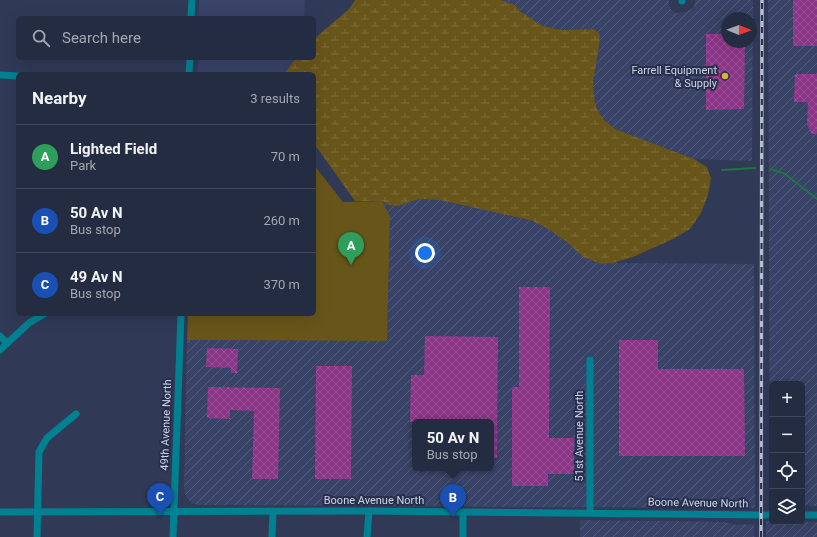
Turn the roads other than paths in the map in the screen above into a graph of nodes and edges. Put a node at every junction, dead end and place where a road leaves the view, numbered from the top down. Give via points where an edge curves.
1 (192, 0) edge
2 (191, 16) edge
3 (190, 60) edge
4 (189, 72) edge
5 (0, 75) edge
6 (16, 76) edge
7 (40, 316) edge
8 (181, 316) edge
9 (0, 336) edge
10 (7, 343) junction
11 (0, 350) edge
12 (590, 360) dead end
13 (76, 414) dead end
14 (174, 511) junction
15 (368, 511) junction
16 (0, 512) edge
17 (37, 512) junction
18 (273, 512) junction
19 (463, 512) junction
20 (590, 512) junction
21 (769, 515) edge
22 (805, 515) edge
23 (817, 515) edge
24 (37, 537) edge
25 (174, 537) edge
26 (272, 537) edge
27 (367, 537) edge
28 (463, 537) edge

1 - 2 street
3 - 4 street
5 - 6 street
7 - 10 street via 28,323
8 - 14 street, 49th Avenue North
9 - 10 street
10 - 11 street
12 - 20 street, 51st Avenue North
13 - 17 street via 47,438 39,452
14 - 17 street, Boone Avenue North
14 - 18 street, Boone Avenue North
14 - 25 street, 49th Avenue North
15 - 18 street, Boone Avenue North
15 - 19 street, Boone Avenue North
15 - 27 street
16 - 17 street, Boone Avenue North
17 - 24 street
18 - 26 street
19 - 20 street, Boone Avenue North
19 - 28 street
20 - 21 street, Boone Avenue North
22 - 23 street

